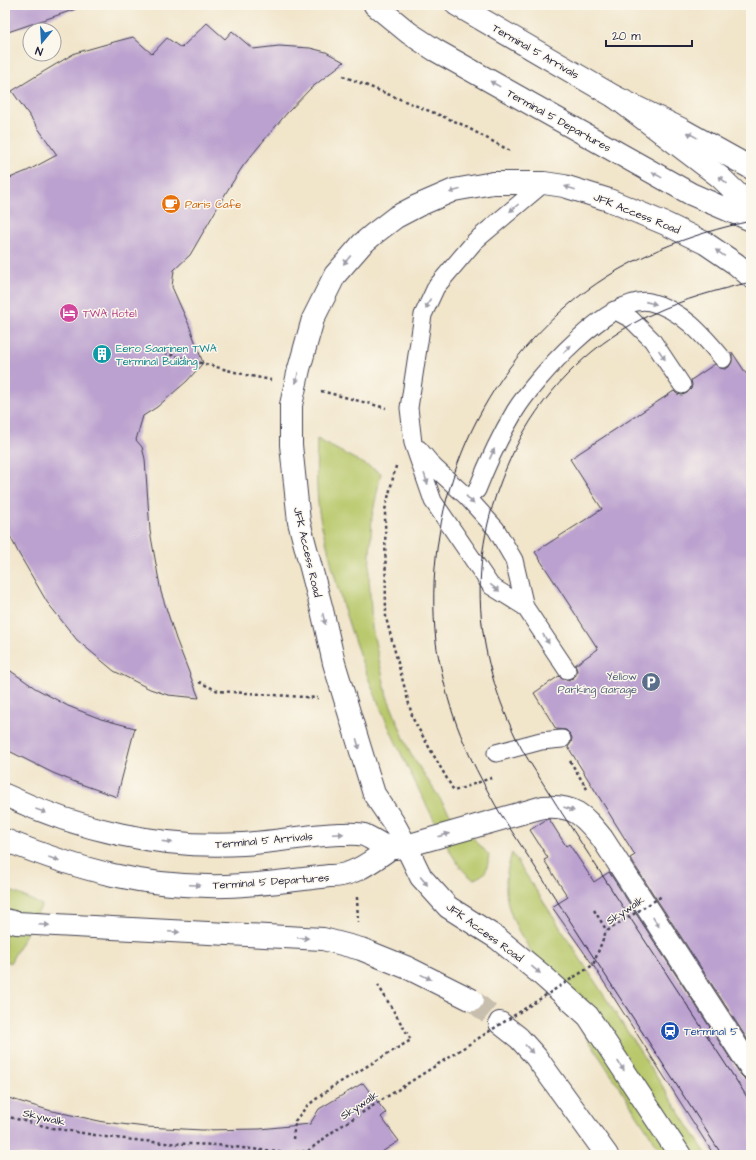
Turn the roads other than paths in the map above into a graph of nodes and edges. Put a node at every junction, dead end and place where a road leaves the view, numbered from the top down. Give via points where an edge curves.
1 (376, 5) edge
2 (457, 5) edge
3 (615, 98) junction
4 (751, 168) edge
5 (544, 183) junction
6 (751, 207) edge
7 (751, 220) edge
8 (751, 277) edge
9 (614, 310) junction
10 (723, 359) dead end
11 (682, 385) dead end
12 (413, 442) junction
13 (477, 490) dead end
14 (525, 607) junction
15 (567, 670) dead end
16 (562, 739) dead end
17 (496, 753) dead end
18 (5, 795) edge
19 (5, 840) edge
20 (399, 847) junction
21 (5, 920) edge
22 (472, 1000) tunnel mouth
23 (500, 1023) tunnel mouth
24 (751, 1068) edge
25 (607, 1155) edge
26 (680, 1155) edge

7 -> 1 street, Terminal 5 Departures via 691,194 435,50 409,33
2 - 3 street, Terminal 5 Arrivals
4 -> 3 street via 681,129
6 -> 3 street via 720,177
8 -> 5 street, JFK Access Road via 706,243 666,224 609,200 564,186
5 -> 12 lane via 475,241 436,287 423,315 409,408
5 -> 20 street, JFK Access Road via 493,183 454,190 403,214 375,233 335,275 327,289 313,319 295,385 291,405 291,445 297,507 304,544 334,663 374,794 393,822
9 -> 10 lane via 633,302 649,301 669,309 687,321
9 -> 11 lane via 631,319 647,334
13 -> 9 lane via 498,440 531,389 569,347
12 -> 14 lane via 434,467 467,497 496,529 514,560
12 -> 14 lane via 433,501 491,586
14 -> 15 lane
16 - 17 lane via 536,742
18 -> 20 street, Terminal 5 Arrivals via 67,820 103,831 148,840 180,844 243,844 319,835 363,834
19 -> 20 street, Terminal 5 Departures via 66,863 128,879 226,886 339,876 359,870
20 -> 24 street, Terminal 5 Departures via 543,807 555,806 577,812 602,838
20 -> 26 street, JFK Access Road via 448,907 497,938 588,1016
21 -> 22 street, bridge via 17,923 323,939 361,949 408,968
23 -> 25 street via 519,1038 536,1057

